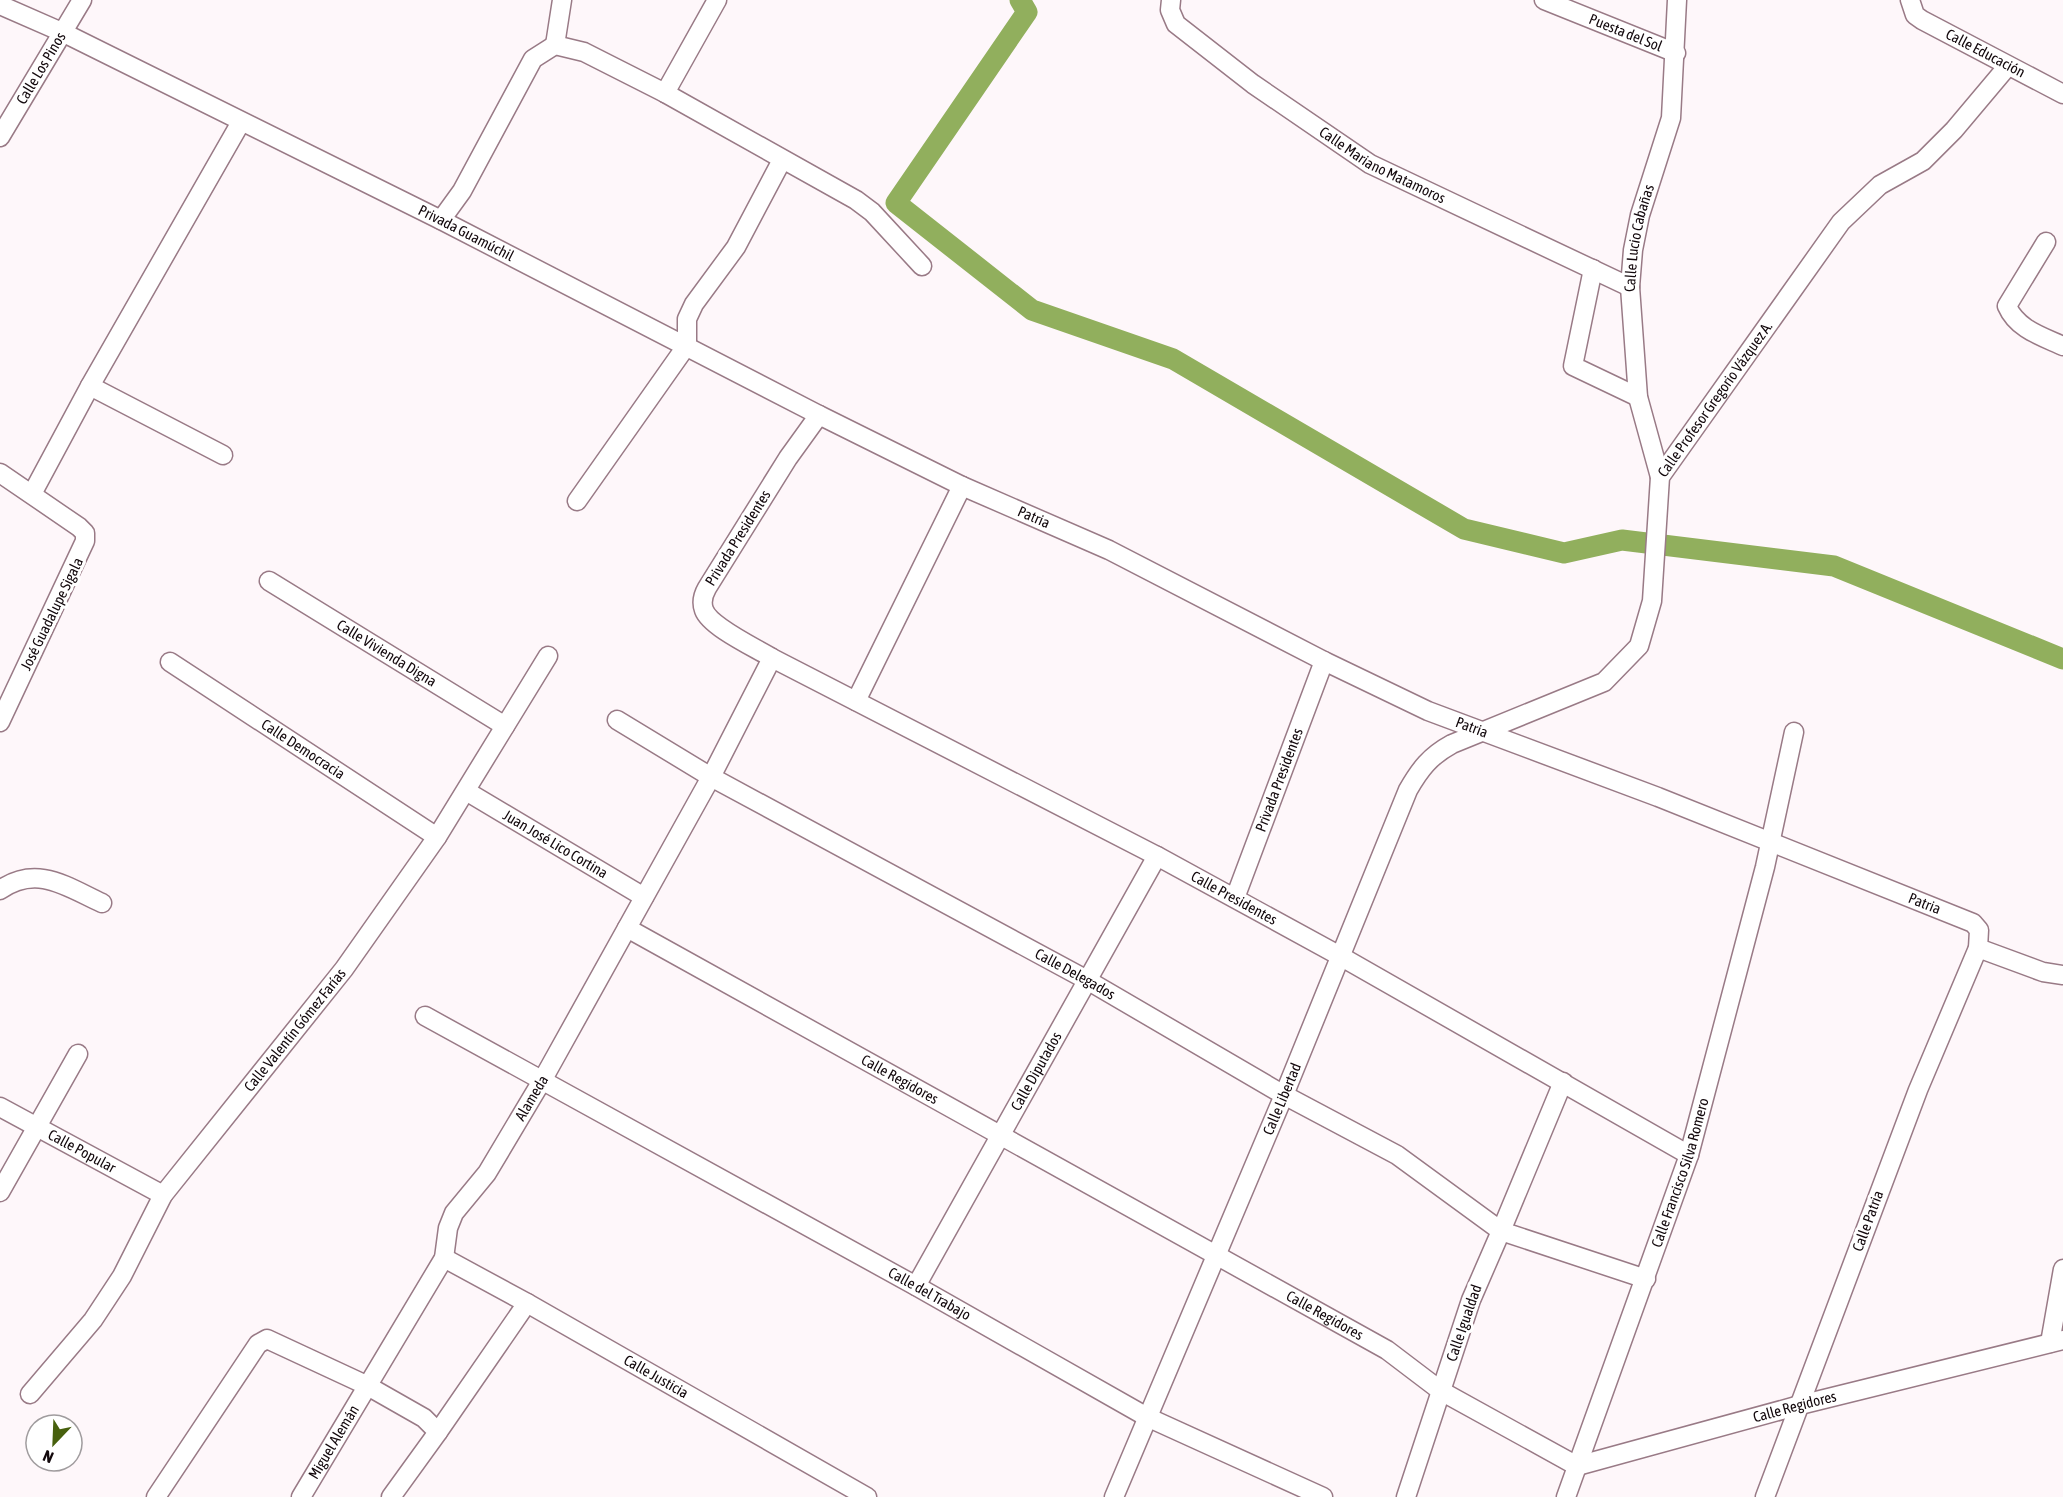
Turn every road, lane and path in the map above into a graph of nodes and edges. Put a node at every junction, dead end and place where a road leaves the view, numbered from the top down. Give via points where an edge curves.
1 (82, 0) edge
2 (562, 0) edge
3 (717, 0) edge
4 (1171, 0) edge
5 (1544, 0) edge
6 (1677, 0) edge
7 (1911, 4) edge
8 (0, 5) edge
9 (64, 33) junction
10 (555, 45) junction
11 (1676, 53) junction
12 (2007, 67) junction
13 (664, 93) junction
14 (2063, 94) edge
15 (241, 122) junction
16 (0, 137) edge
17 (782, 160) junction
18 (441, 220) junction
19 (2046, 242) dead end
20 (922, 266) dead end
21 (1593, 269) junction
22 (1630, 287) junction
23 (687, 345) junction
24 (2063, 346) edge
25 (90, 386) junction
26 (1638, 397) junction
27 (819, 415) junction
28 (223, 455) dead end
29 (0, 473) edge
30 (1660, 477) junction
31 (962, 486) junction
32 (32, 494) junction
33 (577, 501) dead end
34 (269, 581) dead end
35 (548, 656) dead end
36 (772, 658) junction
37 (1324, 661) junction
38 (170, 662) dead end
39 (856, 701) junction
40 (617, 720) dead end
41 (0, 723) edge
42 (505, 726) junction
43 (1482, 732) junction
44 (1794, 732) dead end
45 (711, 777) junction
46 (466, 791) junction
47 (437, 837) junction
48 (1771, 841) junction
49 (1158, 856) junction
50 (0, 890) edge
51 (644, 897) junction
52 (1234, 898) junction
53 (102, 903) dead end
54 (627, 928) junction
55 (1978, 948) junction
56 (1340, 956) junction
57 (2063, 975) edge
58 (1087, 980) junction
59 (425, 1016) dead end
60 (78, 1054) dead end
61 (543, 1079) junction
62 (1563, 1082) junction
63 (1284, 1095) junction
64 (0, 1107) edge
65 (36, 1127) junction
66 (1000, 1134) junction
67 (1689, 1155) junction
68 (0, 1192) edge
69 (162, 1195) junction
70 (1501, 1231) junction
71 (1216, 1256) junction
72 (444, 1258) junction
73 (2063, 1269) edge
74 (1646, 1279) junction
75 (916, 1286) junction
76 (527, 1303) junction
77 (2057, 1342) edge
78 (366, 1385) junction
79 (1441, 1391) junction
80 (30, 1394) dead end
81 (1800, 1406) junction
82 (1147, 1417) junction
83 (438, 1432) junction
84 (1577, 1466) junction
85 (156, 1497) edge
86 (301, 1497) edge
87 (391, 1497) edge
88 (867, 1497) edge
89 (1114, 1497) edge
90 (1323, 1497) edge
91 (1406, 1497) edge
92 (1566, 1497) edge
93 (1765, 1497) edge

1 - 9 street, Calle Los Pinos
2 - 10 street
3 - 13 street
4 - 21 street, Calle Mariano Matamoros via 1170,10 1176,24 1253,84 1370,164
5 - 11 street, Puesta del Sol
6 - 11 street, Calle Lucio Cabañas
7 - 12 street, Calle Educación via 1922,20
8 - 9 street, Privada Guamúchil
9 - 15 street, Privada Guamúchil
9 - 16 street, Calle Los Pinos
10 - 13 street via 584,52
10 - 18 street via 533,59 474,171
11 - 22 street, Calle Lucio Cabañas via 1671,118 1640,214
12 - 14 street, Calle Educación
12 - 30 street, Calle Profesor Gregorio Vázquez A. via 1923,161 1880,185 1841,222
13 - 17 street
15 - 18 street, Privada Guamúchil
15 - 25 street
17 - 20 street via 872,212
17 - 23 street via 736,247 694,304 686,328
18 - 23 street, Privada Guamúchil
19 - 24 street via 2007,306 2012,318 2031,332
21 - 22 street, Calle Mariano Matamoros
21 - 26 street via 1573,366
22 - 26 street, Calle Lucio Cabañas
23 - 27 street, Privada Guamúchil
23 - 33 street
25 - 28 street
25 - 32 street
26 - 30 street, Calle Lucio Cabañas
27 - 31 street, Patria
27 - 36 street, Privada Presidentes via 702,598 707,616
29 - 32 street, José Guadalupe Sigala
30 - 43 street, Calle Profesor Gregorio Vázquez A. via 1653,586 1639,646 1604,682
31 - 37 street, Patria via 1109,550
31 - 39 street
32 - 41 street, José Guadalupe Sigala via 79,526 85,533 85,542
34 - 42 street, Calle Vivienda Digna
35 - 42 street, Calle Valentín Gómez Farías
36 - 39 street, Calle Presidentes
36 - 45 street, Alameda
37 - 43 street, Patria
37 - 52 street, Privada Presidentes
38 - 47 street, Calle Democracia
39 - 49 street, Calle Presidentes
40 - 45 street, Calle Delegados
42 - 46 street, Calle Valentín Gómez Farías
43 - 48 street, Patria
43 - 56 street, Calle Libertad via 1435,753 1420,768
44 - 48 street, Calle Francisco Silva Romero
45 - 51 street, Alameda
45 - 58 street, Calle Delegados
46 - 47 street, Calle Valentín Gómez Farías
46 - 51 street, Juan José Lico Cortina
47 - 69 street, Calle Valentín Gómez Farías via 344,969
48 - 55 street, Patria via 1965,919 1978,930
48 - 67 street, Calle Francisco Silva Romero
49 - 52 street, Calle Presidentes
49 - 58 street, Calle Diputados
50 - 53 street via 17,880 43,878
51 - 54 street, Alameda
52 - 56 street, Calle Presidentes
54 - 61 street, Alameda
54 - 66 street, Calle Regidores
55 - 57 street via 2043,972
55 - 81 street, Calle Patria via 1918,1090
56 - 62 street, Calle Presidentes
56 - 63 street, Calle Libertad
58 - 63 street, Calle Delegados
58 - 66 street, Calle Diputados
59 - 61 street, Calle del Trabajo
60 - 65 street
61 - 72 street, Alameda via 487,1173 454,1213
61 - 75 street, Calle del Trabajo
62 - 67 street, Calle Presidentes
62 - 70 street, Calle Igualdad
63 - 70 street, Calle Delegados via 1397,1155
63 - 71 street, Calle Libertad
64 - 65 street, Calle Popular
65 - 68 street
65 - 69 street, Calle Popular
66 - 71 street, Calle Regidores
66 - 75 street, Calle Diputados
67 - 74 street, Calle Francisco Silva Romero
69 - 80 street, Calle Valentín Gómez Farías via 122,1276 93,1320
70 - 74 street
70 - 79 street, Calle Igualdad via 1471,1300
71 - 79 street, Calle Regidores via 1387,1350
71 - 82 street, Calle Libertad
72 - 76 street, Calle Justicia
72 - 78 street, Alameda
73 - 77 street
74 - 84 street, Calle Francisco Silva Romero
75 - 82 street, Calle del Trabajo
76 - 83 street
76 - 88 street, Calle Justicia
77 - 81 street, Calle Regidores
78 - 83 street via 424,1418
78 - 85 street via 273,1340 262,1340
78 - 86 street, Miguel Alemán
79 - 84 street, Calle Regidores
79 - 91 street, Calle Igualdad
81 - 84 street, Calle Regidores
81 - 93 street, Calle Patria
82 - 89 street, Calle Libertad
82 - 90 street, Calle del Trabajo
83 - 87 street
84 - 92 street, Calle Francisco Silva Romero

